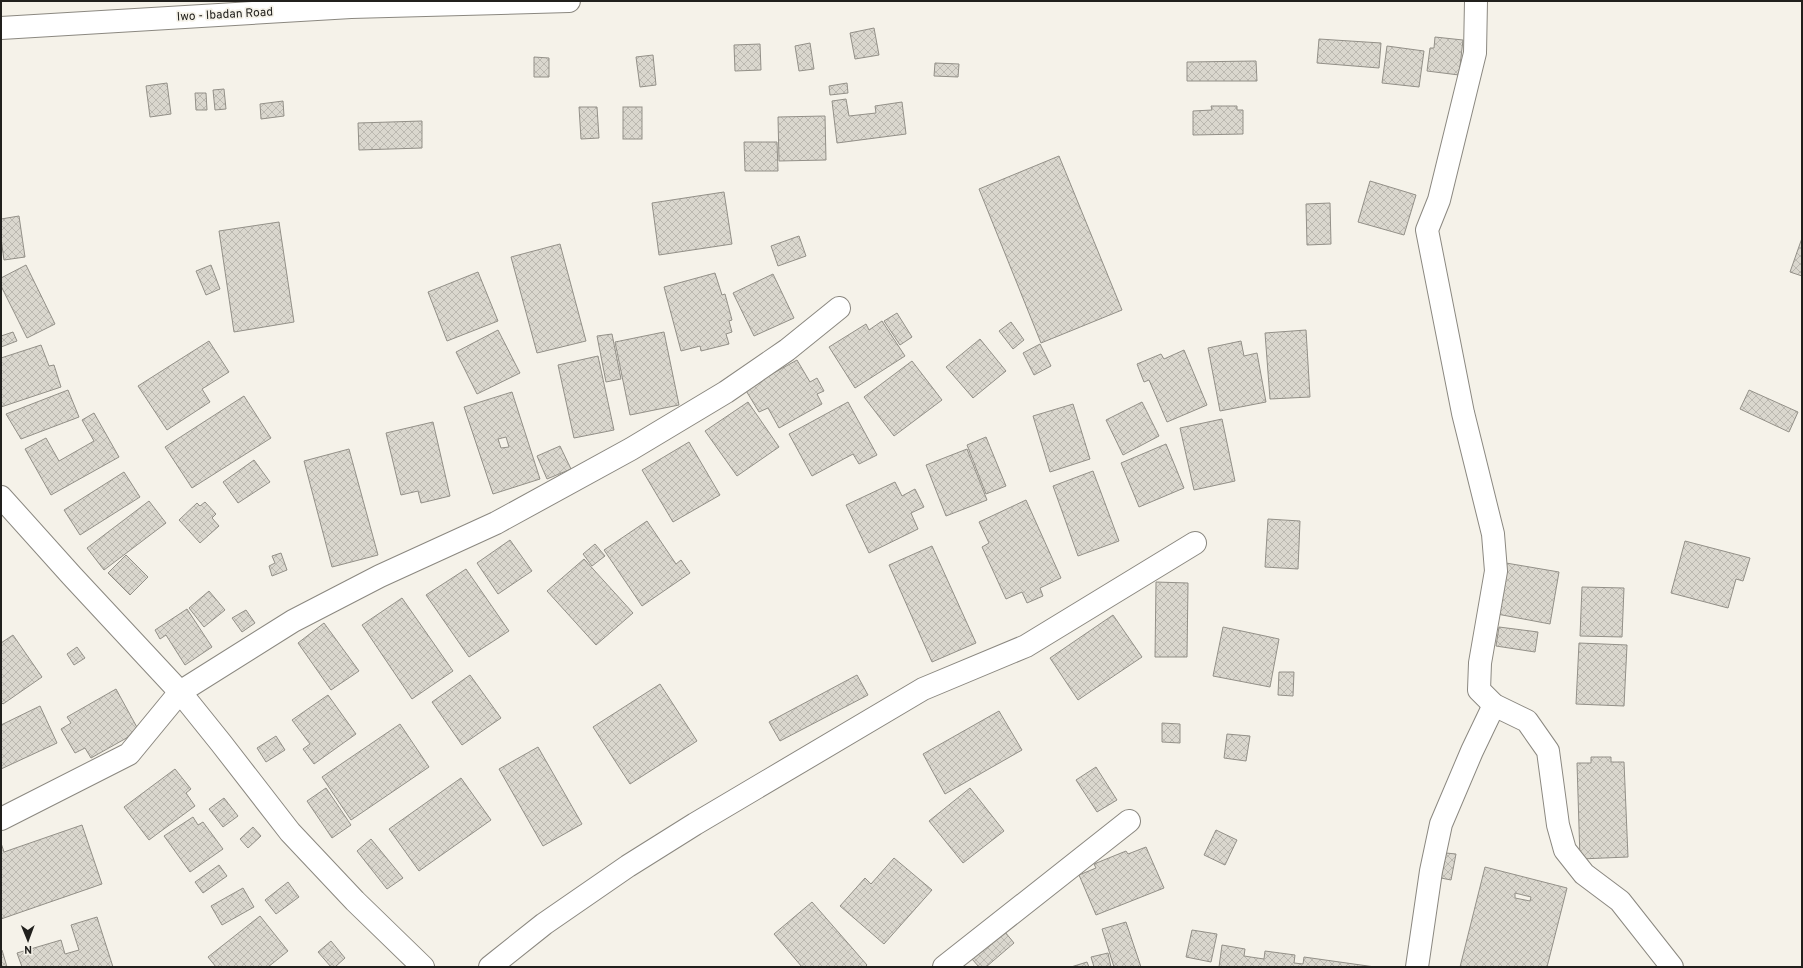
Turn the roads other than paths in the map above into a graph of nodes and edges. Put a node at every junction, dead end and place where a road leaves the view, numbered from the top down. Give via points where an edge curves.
1 (569, 1) edge
2 (1476, 1) edge
3 (1, 28) edge
4 (839, 308) dead end
5 (1, 497) edge
6 (1195, 543) dead end
7 (180, 692) junction
8 (1494, 705) junction
9 (1, 819) edge
10 (1129, 821) dead end
11 (423, 967) edge
12 (490, 967) edge
13 (944, 967) edge
14 (1418, 967) edge
15 (1672, 967) edge

1 - 3 street, Iwo - Ibadan Road via 351,7
2 - 8 street via 1475,53 1439,200 1427,230 1463,413 1493,534 1496,571 1480,663 1479,690
4 - 7 street via 787,350 726,392 631,449 496,523 380,576 293,621
5 - 7 street
6 - 12 street via 1026,646 923,689 695,824 544,924
7 - 9 street via 129,754
7 - 11 street via 290,832 355,901
8 - 14 street via 1441,824 1430,871
8 - 15 street via 1526,721 1548,751 1558,825 1565,850 1584,874 1620,901
10 - 13 street

